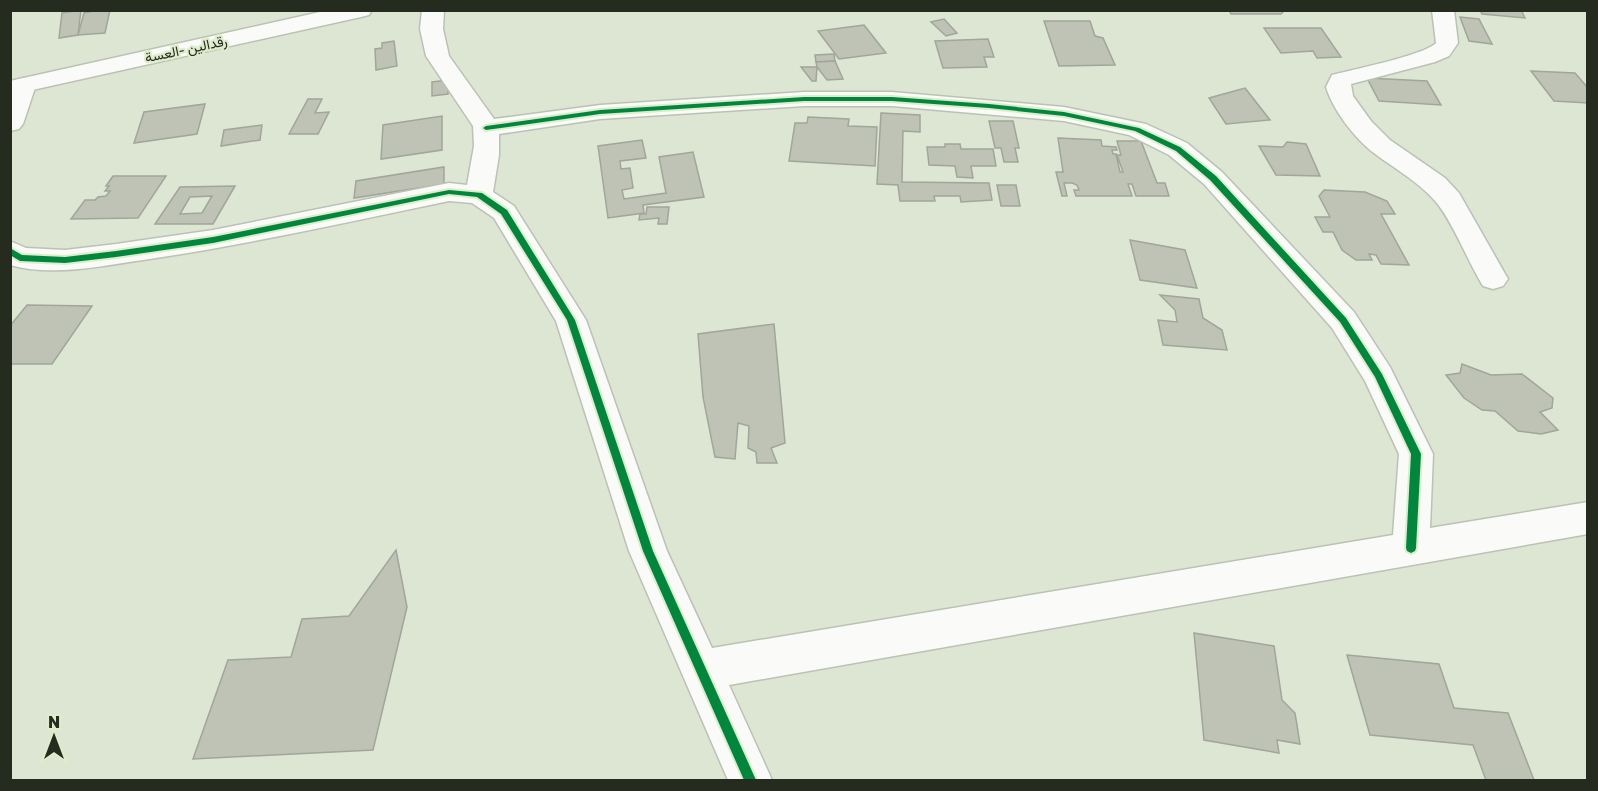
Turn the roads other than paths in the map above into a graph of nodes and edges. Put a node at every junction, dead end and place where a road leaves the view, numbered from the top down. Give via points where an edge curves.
1 (361, 10) edge
2 (433, 10) edge
3 (1443, 10) edge
4 (17, 86) edge
5 (10, 124) edge
6 (486, 128) junction
7 (479, 195) junction
8 (10, 251) edge
9 (1493, 279) dead end
10 (1587, 518) edge
11 (1411, 548) junction
12 (702, 670) junction
13 (750, 780) edge

1 - 4 street, رقدالين -العسة
2 - 6 street via 431,39 439,61
3 - 9 street via 1447,43 1441,51 1340,80 1338,87 1362,126 1381,146 1435,184 1449,199
4 - 5 street
6 - 7 street
6 - 11 street via 600,112 804,99 892,99 1064,114 1137,129 1178,149 1213,178 1343,320 1379,376 1416,454
7 - 8 street via 449,192 213,240 86,258 20,258
7 - 12 street via 504,212 571,320 648,551
10 - 11 street
11 - 12 street
12 - 13 street

